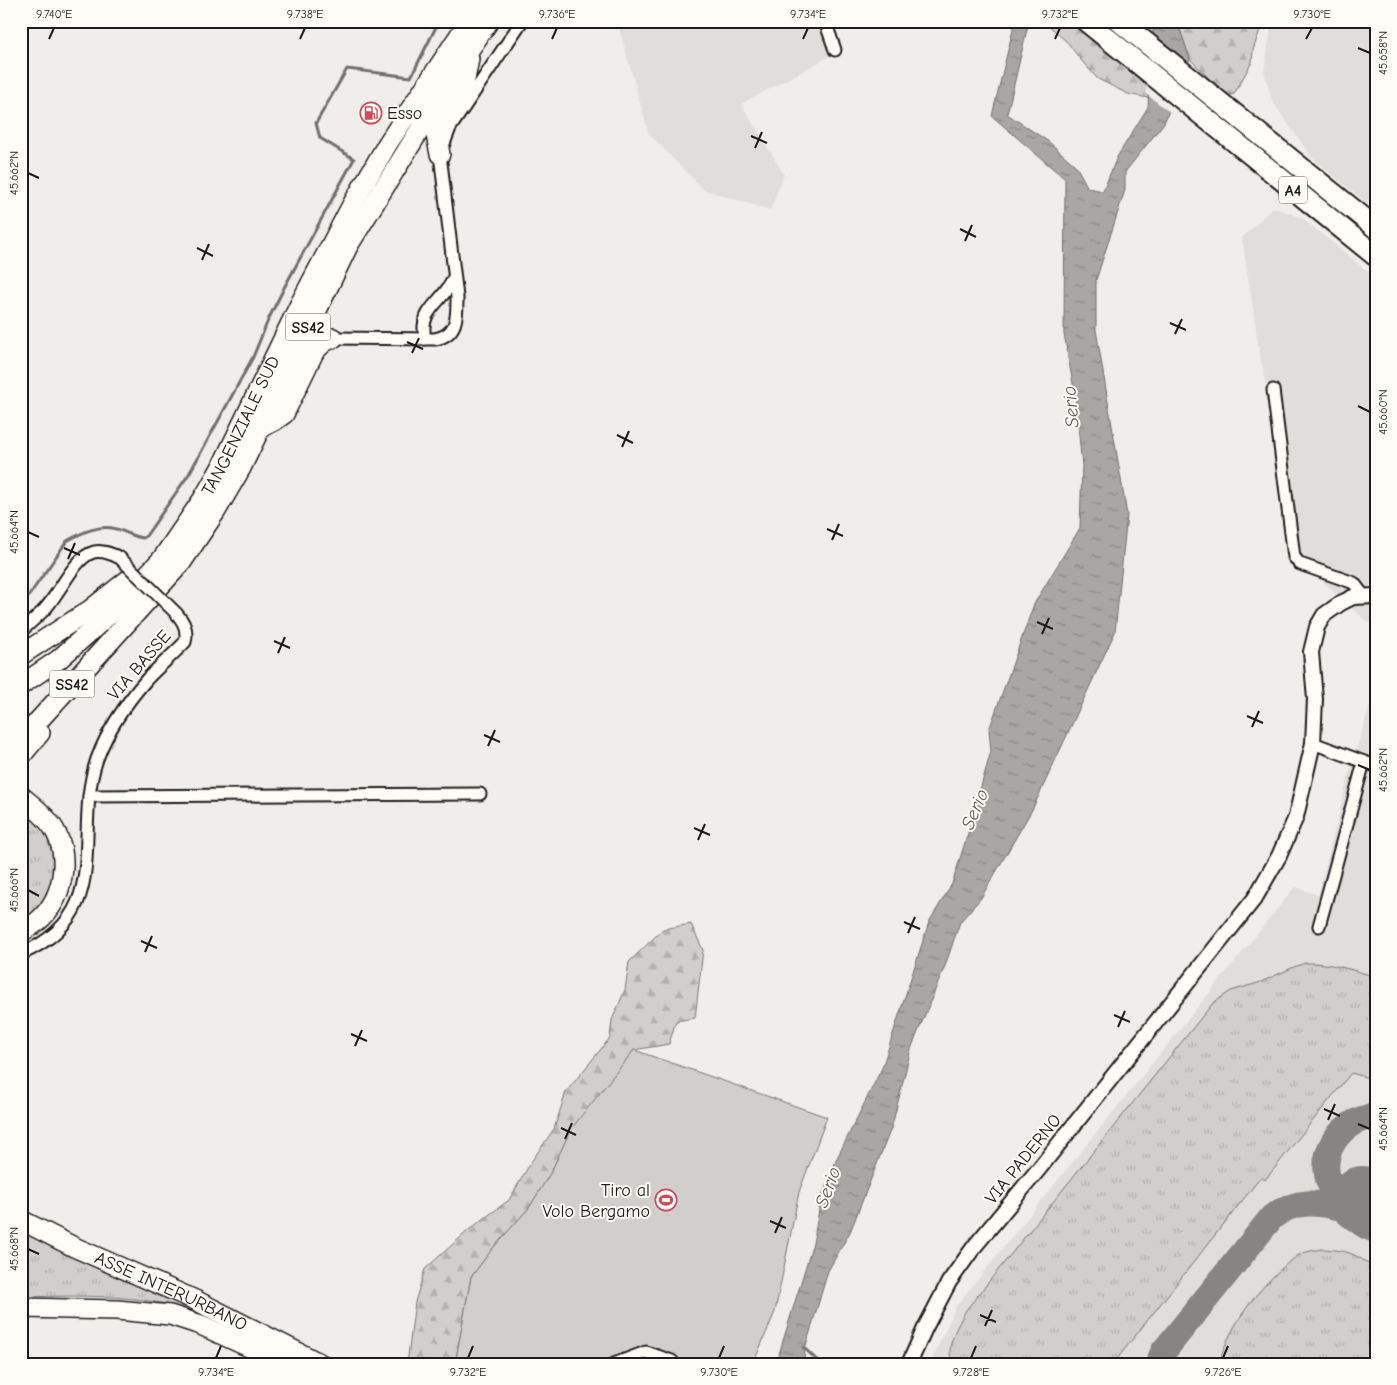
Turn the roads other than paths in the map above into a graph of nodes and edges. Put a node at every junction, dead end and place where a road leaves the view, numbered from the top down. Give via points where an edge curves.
1 (469, 21) edge
2 (489, 21) edge
3 (522, 21) edge
4 (825, 21) edge
5 (1086, 21) edge
6 (1119, 21) edge
7 (471, 47) junction
8 (835, 50) dead end
9 (440, 154) junction
10 (1376, 228) edge
11 (1376, 256) edge
12 (455, 276) junction
13 (333, 338) joint
14 (425, 339) junction
15 (1273, 390) dead end
16 (260, 428) junction
17 (162, 559) junction
18 (1372, 594) edge
19 (123, 628) junction
20 (21, 631) edge
21 (21, 655) edge
22 (21, 686) edge
23 (21, 740) edge
24 (1312, 743) junction
25 (21, 756) edge
26 (1364, 762) junction
27 (1376, 766) edge
28 (480, 794) dead end
29 (89, 796) junction
30 (27, 801) edge
31 (1319, 926) dead end
32 (21, 932) edge
33 (21, 954) edge
34 (23, 1216) edge
35 (23, 1311) edge
36 (672, 1361) dead end
37 (286, 1364) edge
38 (321, 1364) edge
39 (614, 1364) edge
40 (909, 1364) edge

1 - 17 highway, TANGENZIALE SUD / SS42 via 393,135 352,205 221,468
2 - 7 highway, TANGENZIALE SUD / SS42
3 - 9 street via 450,128
4 - 8 street
5 - 11 highway, A4
6 - 10 highway, A4
7 - 9 highway via 464,85 436,135
7 - 16 highway, TANGENZIALE SUD / SS42 via 348,246
9 - 12 street
12 - 14 street via 446,292 426,314 423,322
12 - 14 street via 458,297 454,326 442,338
13 - 14 street
13 - 16 highway via 314,352 284,414
15 - 18 street via 1294,557 1300,564 1354,583
16 - 19 highway, TANGENZIALE SUD / SS42 via 216,511 181,563
17 - 21 highway via 147,564 90,610
17 - 22 highway, TANGENZIALE SUD / SS42 via 86,636
18 - 24 street, VIA PADERNO via 1353,598 1330,610 1317,627 1311,652 1315,699
19 - 23 highway, SS42
19 - 25 highway via 83,684
20 - 29 street, VIA BASSE, bridge via 44,610 78,562 95,551 120,558 185,626 185,642 148,678 117,717 97,760
24 - 26 street
24 - 40 street, VIA PADERNO via 1296,817 1279,856 1250,904 974,1247 954,1275
26 - 27 street
26 - 31 street
28 - 29 street
29 - 33 street, VIA BASSE via 85,880 75,910 58,932
30 - 32 highway via 54,829 62,855 62,873 59,891 50,907 38,922
34 - 38 highway, ASSE INTERURBANO via 74,1247 195,1300
35 - 37 highway, ASSE INTERURBANO via 40,1314 58,1309 118,1310 170,1315 201,1325
36 - 39 street via 646,1352

